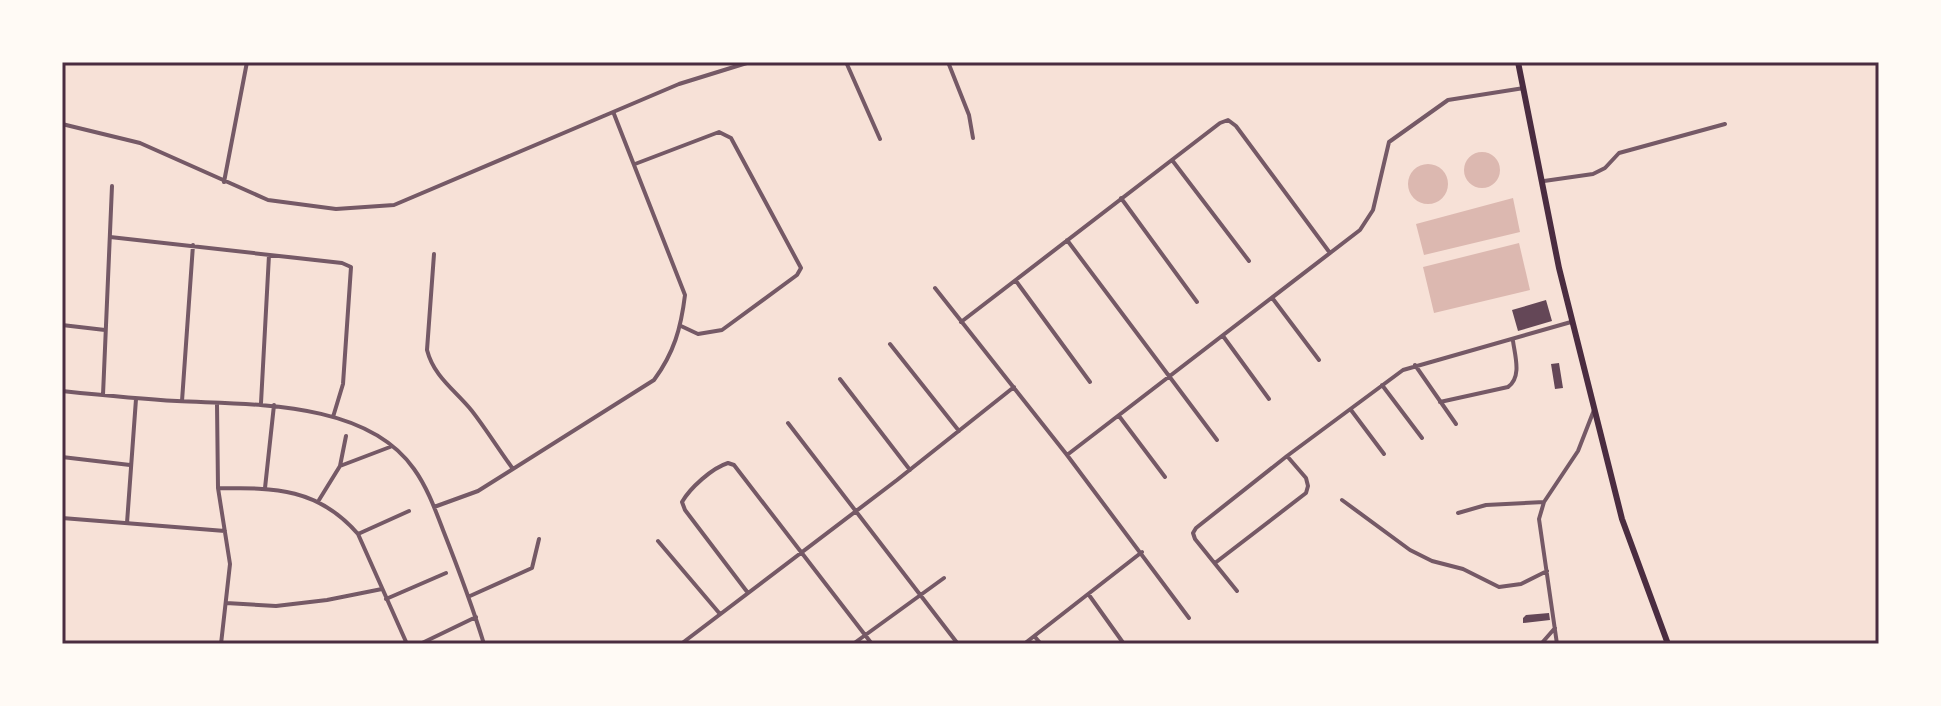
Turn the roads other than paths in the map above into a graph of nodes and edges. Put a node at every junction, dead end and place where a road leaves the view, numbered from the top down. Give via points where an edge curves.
1 (247, 62) edge
2 (746, 62) edge
3 (846, 62) edge
4 (948, 62) edge
5 (1518, 62) edge
6 (1524, 88) junction
7 (614, 113) junction
8 (62, 124) edge
9 (1725, 124) dead end
10 (973, 138) dead end
11 (880, 139) dead end
12 (1172, 160) junction
13 (635, 164) junction
14 (1544, 181) junction
15 (224, 182) junction
16 (112, 186) dead end
17 (1121, 198) junction
18 (110, 237) junction
19 (1067, 240) junction
20 (193, 245) junction
21 (1330, 253) junction
22 (434, 254) dead end
23 (269, 255) junction
24 (1249, 261) dead end
25 (1016, 280) junction
26 (935, 288) dead end
27 (1273, 299) junction
28 (1197, 302) dead end
29 (1574, 321) junction
30 (961, 322) junction
31 (62, 325) edge
32 (681, 326) junction
33 (105, 330) junction
34 (1223, 336) junction
35 (1513, 341) junction
36 (890, 344) dead end
37 (1319, 360) dead end
38 (1415, 365) junction
39 (1169, 377) junction
40 (840, 379) dead end
41 (1090, 382) dead end
42 (1382, 385) junction
43 (1014, 387) junction
44 (62, 391) edge
45 (103, 395) junction
46 (136, 399) junction
47 (1269, 399) dead end
48 (182, 401) junction
49 (1440, 402) junction
50 (217, 403) junction
51 (261, 403) junction
52 (274, 405) junction
53 (1595, 408) junction
54 (1351, 410) junction
55 (1119, 416) junction
56 (333, 417) junction
57 (788, 423) dead end
58 (1456, 424) dead end
59 (959, 431) junction
60 (346, 436) dead end
61 (1422, 438) dead end
62 (1217, 440) dead end
63 (392, 447) junction
64 (1384, 454) dead end
65 (1067, 455) junction
66 (1287, 456) junction
67 (62, 457) edge
68 (130, 465) junction
69 (340, 466) junction
70 (513, 469) junction
71 (910, 470) junction
72 (1165, 477) dead end
73 (218, 488) junction
74 (265, 488) junction
75 (319, 500) junction
76 (1342, 500) dead end
77 (1544, 502) junction
78 (434, 507) junction
79 (409, 511) dead end
80 (855, 512) junction
81 (1458, 513) dead end
82 (62, 518) edge
83 (127, 523) junction
84 (225, 531) junction
85 (358, 534) junction
86 (539, 539) dead end
87 (658, 541) dead end
88 (802, 552) junction
89 (1142, 552) junction
90 (1215, 563) junction
91 (1547, 571) junction
92 (446, 573) dead end
93 (944, 578) dead end
94 (382, 589) junction
95 (1237, 591) dead end
96 (748, 593) junction
97 (922, 595) junction
98 (1089, 595) junction
99 (470, 596) junction
100 (386, 599) junction
101 (226, 603) junction
102 (720, 614) junction
103 (476, 617) junction
104 (1189, 618) dead end
105 (1556, 627) junction
106 (865, 635) junction
107 (1035, 637) junction
108 (221, 644) edge
109 (407, 644) edge
110 (420, 644) edge
111 (484, 644) edge
112 (681, 644) edge
113 (853, 644) edge
114 (872, 644) edge
115 (958, 644) edge
116 (1024, 644) edge
117 (1041, 644) edge
118 (1124, 644) edge
119 (1235, 644) edge
120 (1254, 644) edge
121 (1541, 644) edge
122 (1557, 644) edge
123 (1668, 644) edge

1 - 15 street
2 - 7 street
3 - 11 street
4 - 10 street
5 - 6 main road
6 - 14 main road
6 - 21 street via 1448,100 1389,142 1373,210 1360,230
7 - 13 street
7 - 15 street via 394,205 336,209 268,200
8 - 15 street via 140,143
9 - 14 street via 1619,153 1593,174
12 - 17 street
12 - 21 street via 1228,120
12 - 24 street
13 - 32 street via 685,295
13 - 32 street via 719,132 726,134 801,268 722,330 698,334
14 - 29 main road
16 - 18 street
17 - 19 street
17 - 28 street
18 - 20 street
18 - 33 street
19 - 25 street
19 - 39 street
20 - 23 street
20 - 48 street
21 - 27 street
22 - 70 street via 430,362
23 - 51 street
23 - 56 street via 351,267 343,384
25 - 30 street
25 - 41 street
26 - 30 street
27 - 34 street
27 - 37 street
29 - 35 street
29 - 53 main road
30 - 43 street
31 - 33 street
32 - 70 street via 654,380
33 - 45 street
34 - 39 street
34 - 47 street
35 - 38 street
35 - 49 street via 1515,382
36 - 59 street
38 - 42 street
38 - 49 street
39 - 55 street
39 - 62 street
40 - 71 street
42 - 54 street
42 - 61 street
43 - 59 street
43 - 65 street
44 - 45 street
45 - 46 street
46 - 48 street
46 - 68 street
48 - 50 street
49 - 58 street
50 - 51 street
50 - 73 street
51 - 52 street
52 - 56 street
52 - 74 street
53 - 77 street via 1578,451
53 - 123 main road via 1628,540
54 - 64 street
54 - 66 street
55 - 65 street
55 - 72 street
56 - 63 street
57 - 80 street
59 - 71 street
60 - 69 street
63 - 69 street
63 - 78 street via 415,471
65 - 89 street
66 - 90 street via 1306,478 1306,493
66 - 90 street via 1196,528 1195,539
67 - 68 street
68 - 83 street
69 - 75 street
70 - 78 street via 478,491
71 - 80 street
73 - 74 street
73 - 84 street
74 - 75 street
75 - 85 street
76 - 91 street via 1410,550 1499,587 1521,584
77 - 81 street via 1486,505
77 - 91 street via 1539,519
78 - 99 street
79 - 85 street
80 - 88 street
80 - 97 street
82 - 83 street
83 - 84 street
84 - 101 street via 230,564
85 - 94 street
86 - 99 street via 532,568
87 - 102 street
88 - 96 street
88 - 96 street via 734,465 720,465 682,502
88 - 106 street
89 - 98 street
89 - 104 street
90 - 95 street
91 - 105 street
92 - 100 street
93 - 97 street
94 - 100 street
94 - 101 street via 276,606
96 - 102 street
97 - 106 street
97 - 115 street
98 - 107 street
98 - 118 street
99 - 103 street
100 - 109 street
101 - 108 street
102 - 112 street
103 - 110 street
103 - 111 street
105 - 121 street
105 - 122 street
106 - 113 street
106 - 114 street
107 - 116 street
107 - 117 street
119 - 120 street

